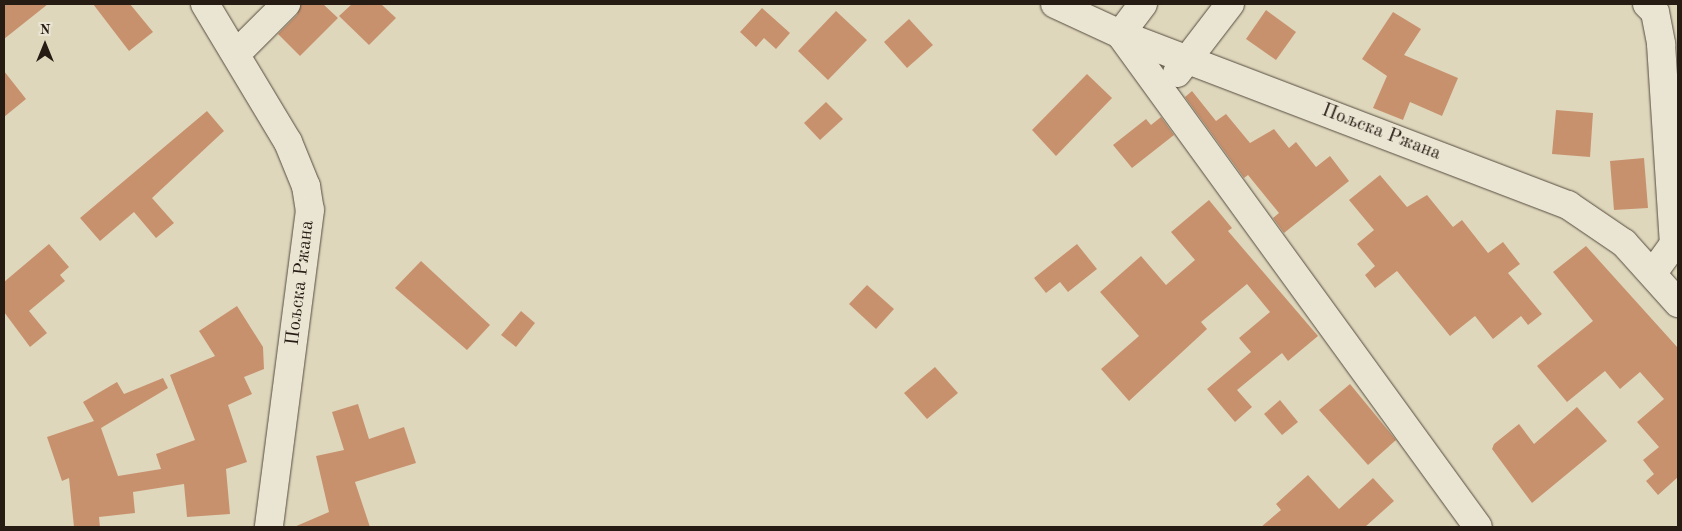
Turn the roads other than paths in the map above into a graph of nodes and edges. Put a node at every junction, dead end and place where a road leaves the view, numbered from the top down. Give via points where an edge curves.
1 (205, 4) edge
2 (286, 4) edge
3 (1056, 4) edge
4 (1143, 4) edge
5 (1230, 4) edge
6 (1647, 4) edge
7 (1120, 34) junction
8 (236, 54) junction
9 (1187, 60) junction
10 (1162, 92) junction
11 (1653, 273) junction
12 (1678, 303) edge
13 (269, 527) edge
14 (1478, 527) edge

1 - 8 street, Пољска Ржана
2 - 8 street
3 - 7 street, Пољска Ржана
4 - 7 street
5 - 9 street
6 - 11 street via 1655,12 1661,44 1674,244
7 - 9 street, Пољска Ржана
7 - 10 street
8 - 13 street, Пољска Ржана via 298,162 310,210 310,233
9 - 10 street
9 - 11 street, Пољска Ржана via 1547,195 1607,229
10 - 14 street
11 - 12 street, Пољска Ржана

